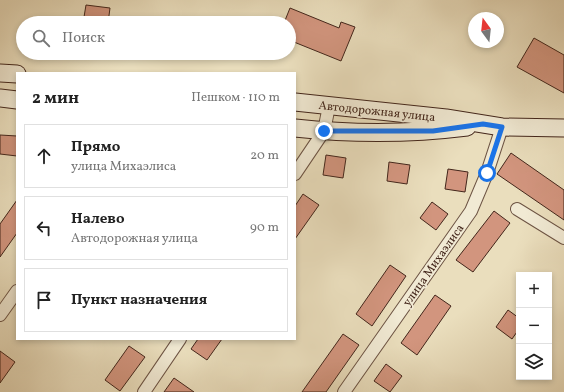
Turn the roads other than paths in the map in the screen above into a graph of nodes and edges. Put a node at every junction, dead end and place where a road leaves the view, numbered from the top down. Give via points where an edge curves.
1 (0, 73) edge
2 (16, 74) edge
3 (0, 98) edge
4 (16, 100) edge
5 (296, 102) edge
6 (329, 106) junction
7 (483, 124) junction
8 (502, 127) junction
9 (296, 128) edge
10 (564, 128) edge
11 (324, 131) junction
12 (296, 173) edge
13 (517, 209) dead end
14 (564, 238) edge
15 (16, 292) edge
16 (0, 315) edge
17 (179, 340) edge
18 (144, 392) edge
19 (344, 392) edge

1 - 2 main road
3 - 4 main road
5 - 6 main road, Автодорожная улица
6 - 7 main road, Автодорожная улица
6 - 11 street
7 - 8 main road, Автодорожная улица
7 - 11 main road, Автодорожная улица via 433,131
8 - 10 main road, Автодорожная улица
8 - 19 street, улица Михаэлиса via 471,211
9 - 11 main road, Автодорожная улица
11 - 12 street
13 - 14 street
15 - 16 street
17 - 18 street

